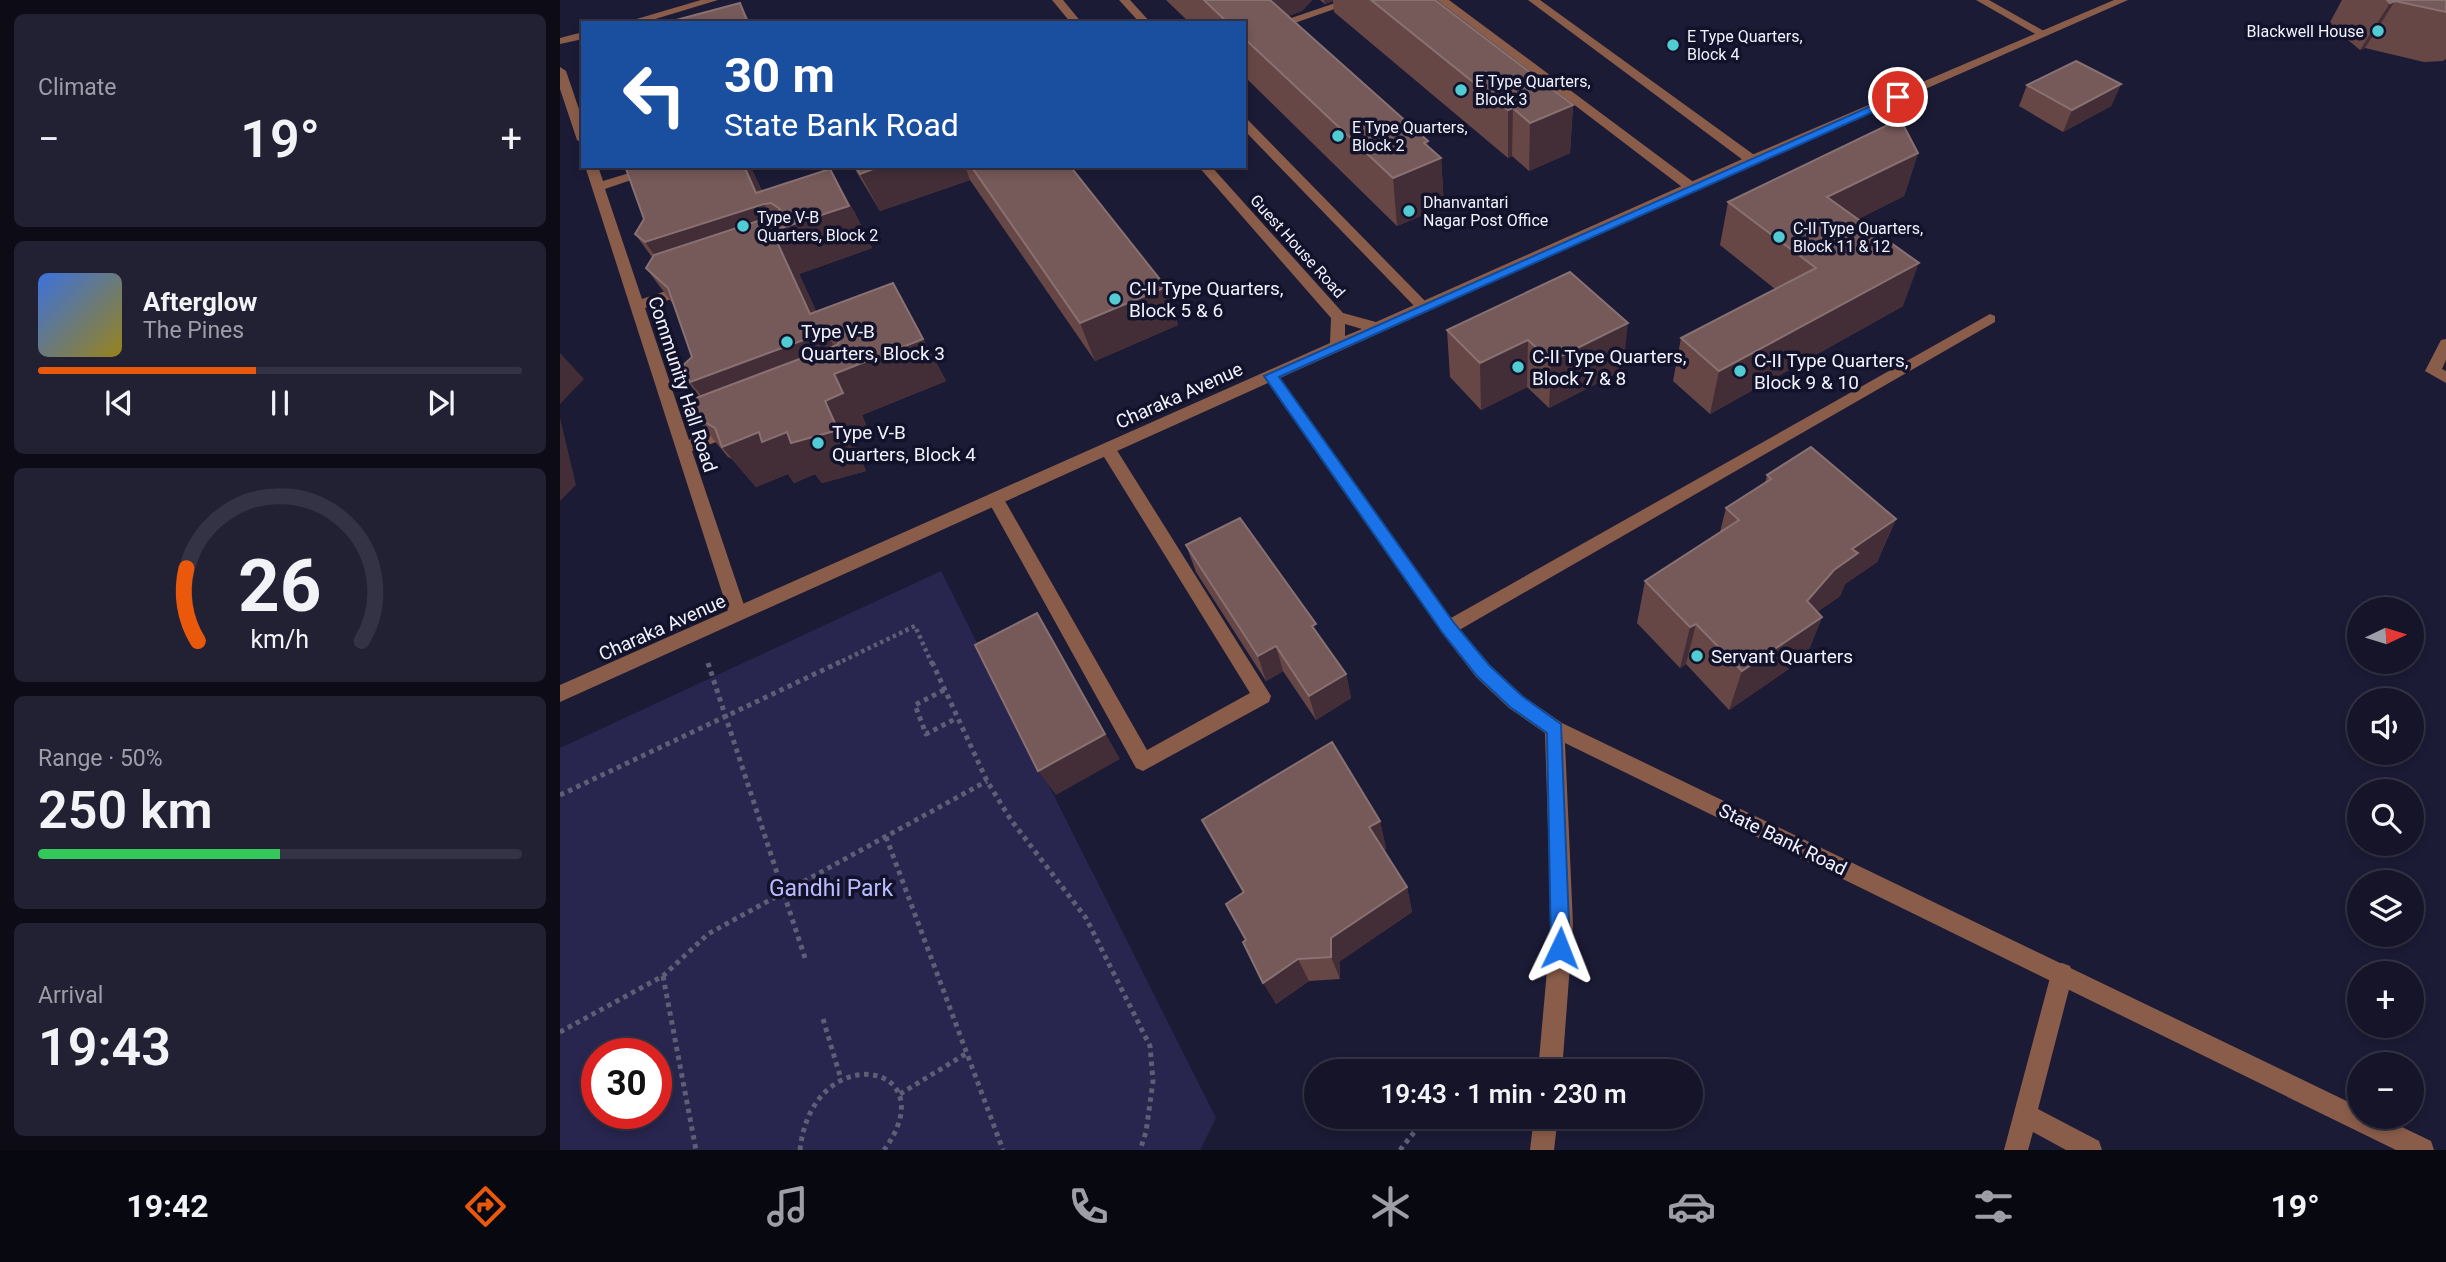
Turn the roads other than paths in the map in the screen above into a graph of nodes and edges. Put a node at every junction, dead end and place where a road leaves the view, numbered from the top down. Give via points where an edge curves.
1 (713, 0) edge
2 (1057, 0) edge
3 (1124, 0) edge
4 (1355, 0) edge
5 (1442, 0) edge
6 (1534, 0) edge
7 (1981, 0) edge
8 (2123, 0) edge
9 (635, 21) edge
10 (1075, 21) edge
11 (1144, 21) edge
12 (2043, 34) junction
13 (581, 36) edge
14 (1246, 36) edge
15 (560, 41) edge
16 (560, 71) edge
17 (581, 85) edge
18 (566, 89) junction
19 (1246, 125) edge
20 (581, 134) edge
21 (1752, 160) junction
22 (592, 168) edge
23 (660, 168) edge
24 (1206, 168) edge
25 (598, 187) junction
26 (1691, 187) junction
27 (710, 281) edge
28 (636, 306) junction
29 (1423, 307) junction
30 (1338, 317) junction
31 (1990, 319) dead end
32 (1378, 327) junction
33 (2446, 344) edge
34 (1337, 346) junction
35 (1271, 376) junction
36 (2446, 378) edge
37 (746, 424) edge
38 (683, 448) junction
39 (1107, 448) junction
40 (995, 499) junction
41 (738, 614) junction
42 (1448, 628) junction
43 (560, 694) edge
44 (1555, 729) junction
45 (2062, 974) junction
46 (1551, 1059) edge
47 (2025, 1115) junction
48 (1544, 1129) edge
49 (1542, 1150) edge
50 (2016, 1150) edge
51 (2090, 1150) edge
52 (2422, 1150) edge

1 - 9 street
2 - 10 street
3 - 11 street
4 - 14 street
5 - 26 street
6 - 21 street
7 - 12 street
8 - 12 street, Charaka Avenue
12 - 21 street, Charaka Avenue
13 - 15 street
16 - 18 street
17 - 18 street
18 - 20 street
19 - 29 street
21 - 26 street, Charaka Avenue
22 - 25 street, Community Hall Road
23 - 25 street
24 - 30 street, Guest House Road
25 - 28 street, Community Hall Road
26 - 29 street, Charaka Avenue
27 - 28 street
28 - 38 street, Community Hall Road
29 - 32 street, Charaka Avenue
30 - 32 street, Guest House Road
30 - 34 street, Guest House Road
31 - 42 street
32 - 34 street, Charaka Avenue
33 - 36 street via 2433,370
34 - 35 street, Charaka Avenue
35 - 39 street, Charaka Avenue
35 - 42 street, State Bank Road
37 - 38 street
38 - 41 street, Community Hall Road
39 - 40 street, Charaka Avenue
39 - 40 street via 1262,696 1143,762
40 - 41 street, Charaka Avenue
41 - 43 street, Charaka Avenue
42 - 44 street, State Bank Road via 1483,671
44 - 45 street, State Bank Road
44 - 46 street via 1562,925
45 - 47 street
45 - 52 street, State Bank Road
47 - 50 street
47 - 51 street
48 - 49 street

